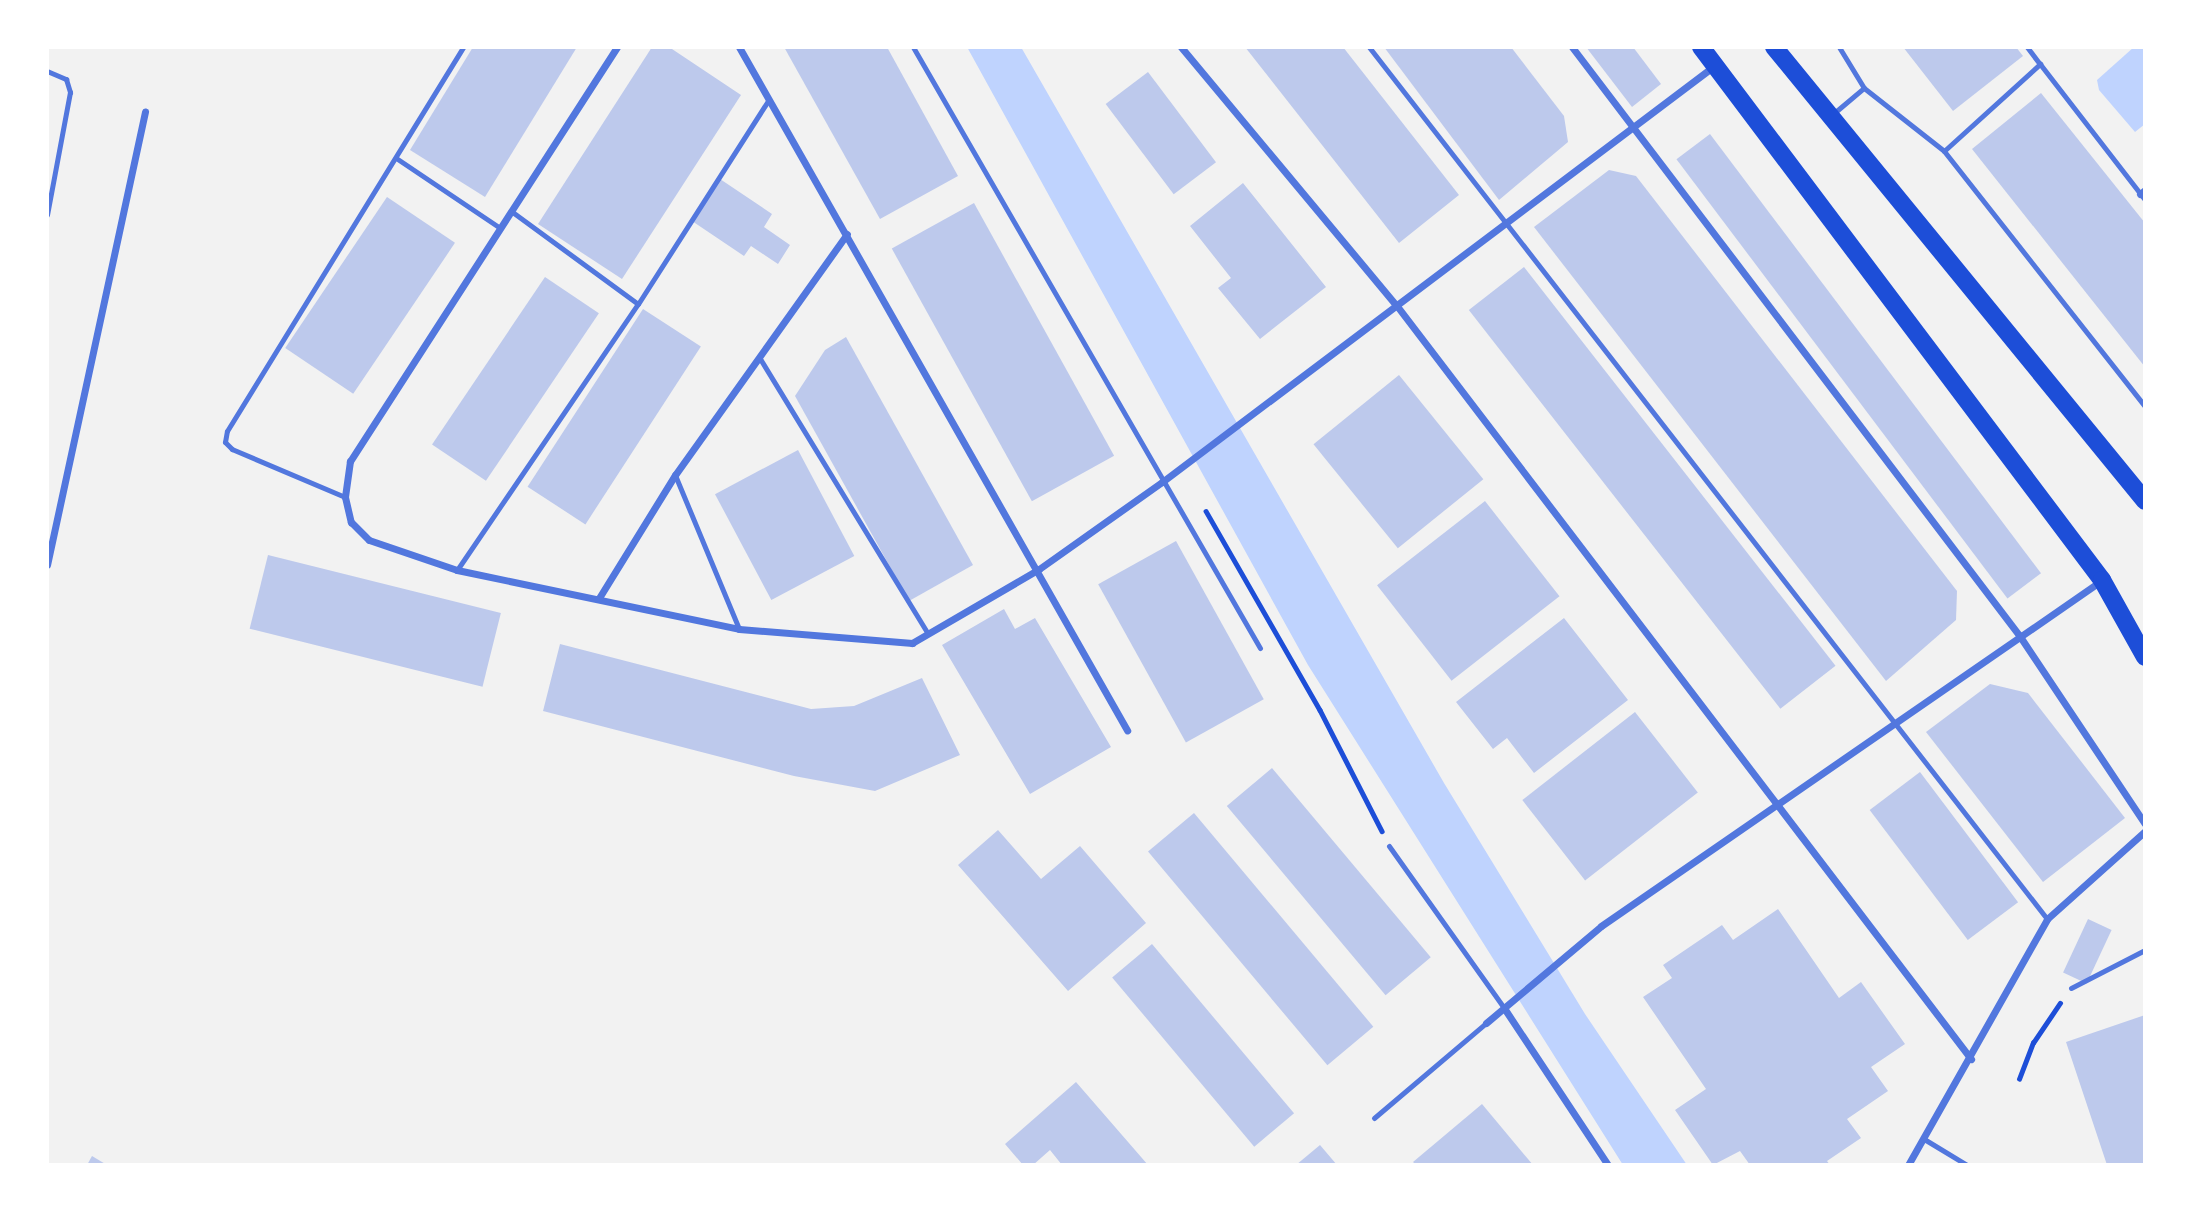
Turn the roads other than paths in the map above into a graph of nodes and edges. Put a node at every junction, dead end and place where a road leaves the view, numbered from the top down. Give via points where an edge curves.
1 (463, 47) edge
2 (617, 47) edge
3 (739, 47) edge
4 (913, 47) edge
5 (1181, 47) edge
6 (1369, 47) edge
7 (1572, 47) edge
8 (1701, 47) edge
9 (1774, 47) edge
10 (1839, 47) edge
11 (2027, 47) edge
12 (2040, 64) junction
13 (1715, 65) junction
14 (47, 71) edge
15 (1864, 88) junction
16 (769, 99) junction
17 (145, 111) dead end
18 (1829, 117) junction
19 (1633, 127) junction
20 (1944, 150) junction
21 (396, 158) junction
22 (2143, 195) edge
23 (511, 211) junction
24 (47, 215) edge
25 (1506, 223) junction
26 (500, 228) junction
27 (847, 234) junction
28 (638, 304) junction
29 (1397, 306) junction
30 (759, 357) junction
31 (2145, 406) edge
32 (675, 475) junction
33 (1162, 482) junction
34 (345, 497) junction
35 (2145, 500) edge
36 (47, 565) edge
37 (1039, 569) junction
38 (457, 570) junction
39 (2102, 580) junction
40 (599, 598) junction
41 (739, 629) junction
42 (928, 634) junction
43 (2019, 635) junction
44 (2145, 643) edge
45 (1260, 648) dead end
46 (2145, 657) edge
47 (1891, 723) junction
48 (1127, 730) dead end
49 (1777, 802) junction
50 (2145, 824) edge
51 (2145, 831) edge
52 (1390, 846) road end
53 (2047, 919) junction
54 (2145, 950) edge
55 (2071, 988) road end
56 (1504, 1008) junction
57 (1486, 1023) joint
58 (1971, 1059) junction
59 (1374, 1118) dead end
60 (1924, 1139) junction
61 (1608, 1165) edge
62 (1908, 1165) edge
63 (1967, 1165) edge

1 - 21 lane
2 - 23 street
3 - 16 street
4 - 33 lane
5 - 29 street
6 - 25 lane
7 - 19 street
8 - 13 main road
9 - 18 main road
10 - 15 lane
11 - 12 lane
12 - 20 lane
12 - 22 lane
13 - 19 street
13 - 39 main road
14 - 24 lane via 66,79 70,92
15 - 18 lane
15 - 20 lane
16 - 27 street
16 - 28 lane
17 - 36 street
18 - 35 main road
19 - 25 street
19 - 43 street
20 - 31 lane
21 - 26 lane
21 - 34 lane via 227,431 225,442
23 - 26 street
23 - 28 lane
25 - 29 street
25 - 47 lane
26 - 34 street via 350,461
27 - 30 street
27 - 37 street
28 - 38 lane
29 - 33 street
29 - 49 street
30 - 32 street
30 - 42 lane
32 - 40 street
32 - 41 lane
33 - 37 street
33 - 45 lane
34 - 38 street via 351,522 369,540
37 - 42 street
37 - 48 street
38 - 40 street
39 - 43 street
39 - 44 main road
39 - 46 main road
40 - 41 street
41 - 42 street via 912,643
43 - 47 street
43 - 50 street
47 - 49 street
47 - 53 lane
49 - 56 street via 1601,926
49 - 58 street
51 - 53 street
52 - 56 lane
53 - 58 street
54 - 55 lane
56 - 57 street
56 - 61 street
57 - 59 lane
58 - 60 street
60 - 62 street
60 - 63 lane

